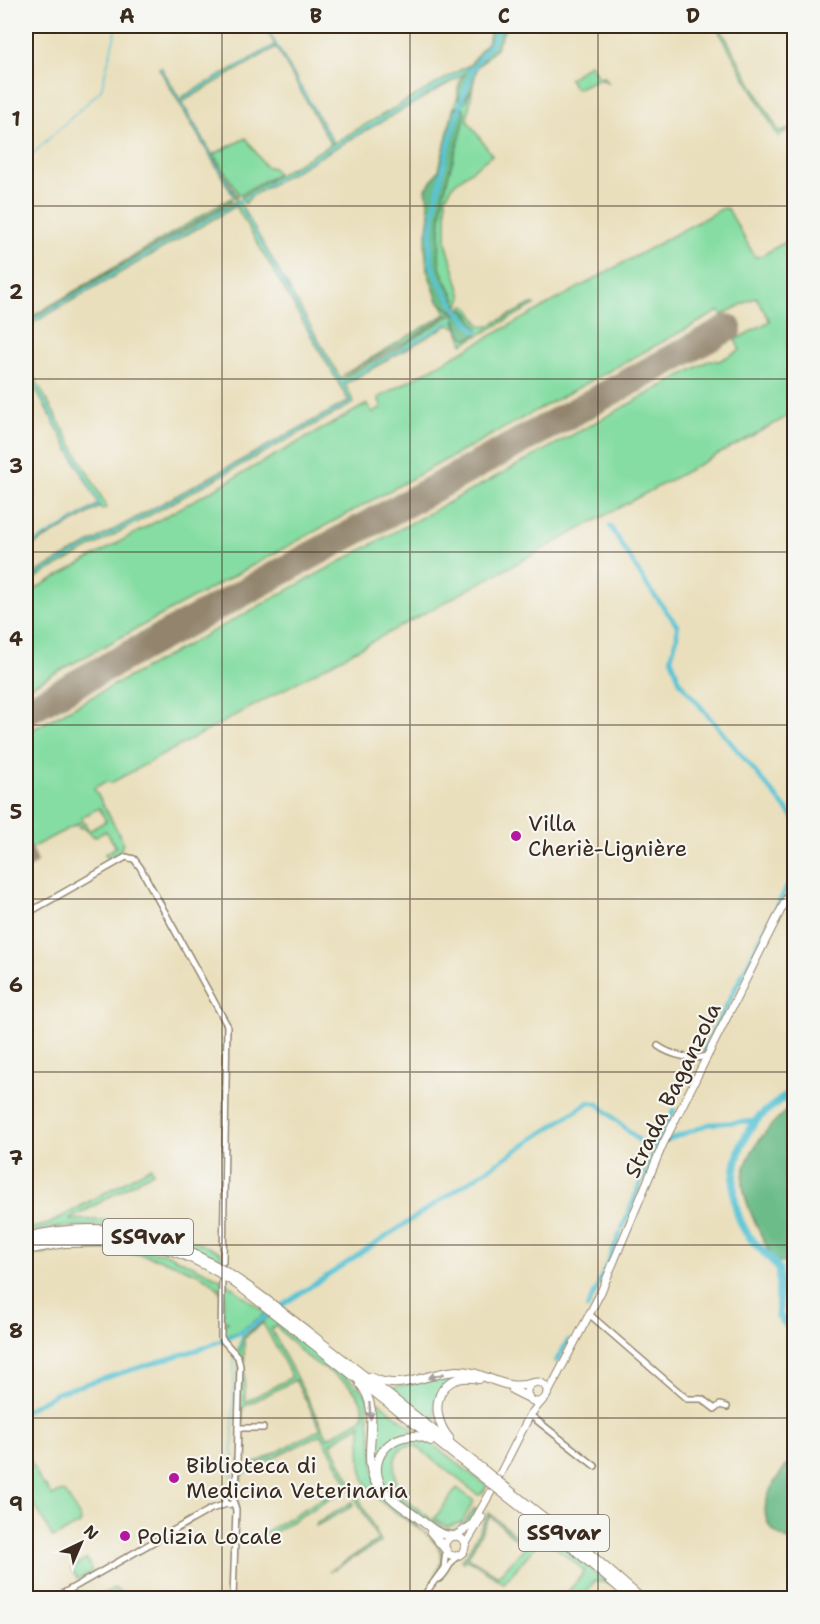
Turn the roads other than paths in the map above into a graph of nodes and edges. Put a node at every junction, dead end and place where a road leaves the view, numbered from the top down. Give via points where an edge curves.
1 (795, 884) edge
2 (26, 914) edge
3 (658, 1046) dead end
4 (710, 1053) junction
5 (695, 1059) junction
6 (704, 1064) junction
7 (699, 1074) junction
8 (27, 1237) edge
9 (26, 1244) edge
10 (165, 1248) junction
11 (26, 1250) edge
12 (223, 1262) dead end
13 (222, 1280) dead end
14 (255, 1294) junction
15 (589, 1314) junction
16 (295, 1326) junction
17 (322, 1343) junction
18 (339, 1365) junction
19 (557, 1373) junction
20 (535, 1383) junction
21 (529, 1398) junction
22 (544, 1399) junction
23 (727, 1407) dead end
24 (530, 1415) junction
25 (238, 1428) junction
26 (263, 1428) dead end
27 (595, 1466) dead end
28 (471, 1468) junction
29 (482, 1471) junction
30 (499, 1476) dead end
31 (492, 1490) dead end
32 (229, 1501) junction
33 (483, 1509) junction
34 (454, 1536) junction
35 (465, 1545) junction
36 (446, 1550) junction
37 (458, 1556) junction
38 (437, 1581) junction
39 (55, 1599) edge
40 (233, 1599) edge
41 (422, 1599) edge
42 (631, 1599) edge
43 (641, 1599) edge

1 - 4 main road, Strada Baganzola
2 - 12 street via 130,857 138,865 227,1025
3 - 5 street via 673,1055
4 - 5 street
4 - 6 main road, Strada Baganzola
5 - 6 street
5 - 7 street
6 - 7 main road, Strada Baganzola
7 - 15 main road, Strada Baganzola via 664,1143
8 - 14 highway, SS9var via 92,1230 156,1239 208,1259
9 - 10 highway, SS9var via 94,1236
10 - 11 highway via 94,1242
10 - 14 highway, SS9var via 208,1266
13 - 25 street via 222,1340 238,1357 240,1366
14 - 16 highway, SS9var
15 - 19 main road, Strada Baganzola
15 - 23 street via 687,1399 702,1399 715,1409 720,1405
16 - 17 highway, SS9var
16 - 18 highway, SS9var
20 -> 17 highway via 511,1387 458,1371 406,1384 386,1383 368,1376
17 - 29 highway, SS9var
18 - 28 highway, SS9var
18 -> 36 highway via 362,1387 370,1402 370,1466 376,1484 437,1537
19 - 20 main road
19 - 22 main road, Strada Baganzola
20 - 21 main road via 528,1389
20 - 22 main road via 546,1388
21 - 22 main road via 534,1402
21 - 24 main road
21 - 29 highway via 519,1391 471,1378 453,1381 442,1390 436,1407 440,1425
22 - 24 main road, Strada Baganzola
24 - 27 street
24 - 30 main road, Strada Baganzola
25 - 26 street
25 - 32 street via 236,1489
28 - 29 highway, SS9var
28 - 34 highway via 430,1440 415,1435 391,1442 378,1462 379,1478 389,1495 437,1532
29 - 42 highway, SS9var, bridge
29 - 43 highway, SS9var, bridge via 590,1553
31 - 33 main road
32 - 39 street
32 - 40 street via 235,1514
33 - 34 main road via 469,1528
33 - 35 main road
34 - 35 main road via 462,1538
34 - 36 main road via 447,1540
35 - 37 main road
36 - 37 main road
36 - 38 street via 446,1562
37 - 38 street
38 - 41 street

